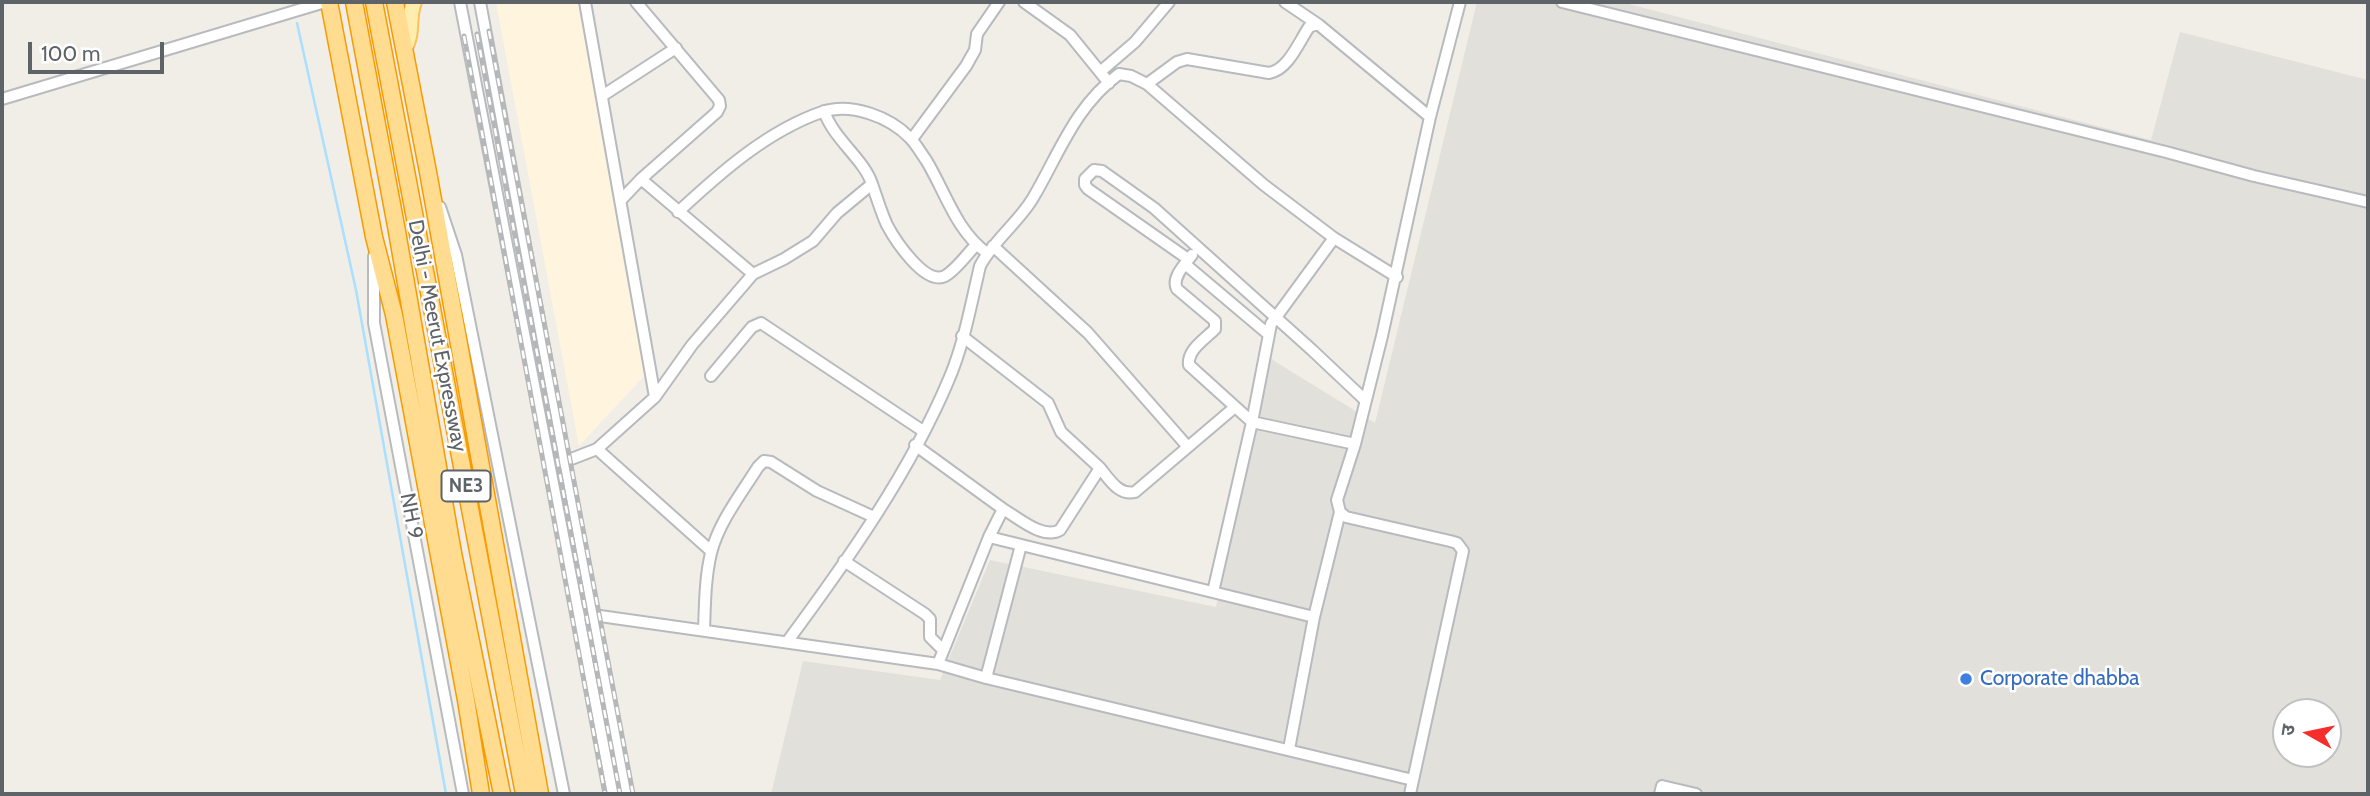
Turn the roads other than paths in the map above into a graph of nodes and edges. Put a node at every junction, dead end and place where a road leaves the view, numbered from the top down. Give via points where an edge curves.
1 (327, 2) edge
2 (354, 2) edge
3 (374, 2) edge
4 (395, 2) edge
5 (414, 2) edge
6 (460, 2) edge
7 (480, 2) edge
8 (585, 2) edge
9 (636, 2) edge
10 (999, 2) edge
11 (1024, 2) edge
12 (1169, 2) edge
13 (1285, 2) edge
14 (1460, 2) edge
15 (1562, 2) edge
16 (310, 4) edge
17 (1319, 25) junction
18 (676, 48) junction
19 (404, 50) junction
20 (1100, 72) junction
21 (1110, 83) junction
22 (1147, 84) junction
23 (602, 96) junction
24 (2, 99) edge
25 (824, 111) junction
26 (1430, 117) junction
27 (912, 139) junction
28 (428, 172) junction
29 (641, 179) junction
30 (872, 184) junction
31 (621, 200) junction
32 (2368, 202) edge
33 (678, 212) junction
34 (374, 237) junction
35 (1334, 237) junction
36 (976, 245) junction
37 (1197, 247) junction
38 (990, 249) junction
39 (1187, 261) junction
40 (753, 274) junction
41 (1397, 277) junction
42 (1276, 317) junction
43 (1268, 334) junction
44 (962, 336) junction
45 (711, 376) dead end
46 (655, 397) junction
47 (1365, 400) junction
48 (1235, 407) junction
49 (1252, 422) junction
50 (923, 431) junction
51 (1355, 444) junction
52 (915, 445) junction
53 (1188, 447) junction
54 (597, 449) junction
55 (565, 461) junction
56 (550, 466) junction
57 (1100, 468) junction
58 (1003, 509) junction
59 (1340, 512) junction
60 (874, 517) junction
61 (989, 537) junction
62 (1021, 545) junction
63 (711, 551) junction
64 (844, 561) junction
65 (1213, 592) junction
66 (579, 612) junction
67 (595, 614) junction
68 (1314, 617) junction
69 (704, 629) junction
70 (787, 642) junction
71 (943, 650) junction
72 (938, 664) junction
73 (986, 678) junction
74 (1289, 749) junction
75 (1413, 780) junction
76 (1661, 790) edge
77 (463, 794) edge
78 (481, 794) edge
79 (502, 794) edge
80 (524, 794) edge
81 (541, 794) edge
82 (564, 794) edge
83 (613, 794) edge
84 (627, 794) edge
85 (1410, 794) edge
86 (1696, 794) edge

1 - 16 street
1 - 34 highway
2 - 79 highway, Delhi - Meerut Expressway / NE3 via 453,553
3 - 80 highway, Delhi - Meerut Expressway / NE3
4 - 19 highway
5 - 19 main road via 410,39
6 - 56 street
7 - 55 street
8 - 23 street
9 - 18 street
10 - 27 street via 977,34 966,66
11 - 20 street via 1070,35
12 - 20 street via 1135,43
13 - 17 street
14 - 26 street
15 - 32 street
16 - 24 street
17 - 22 street via 1309,27 1276,72 1187,59
17 - 26 street
18 - 23 street
18 - 29 street via 719,100 720,108
19 - 28 highway
20 - 21 street
21 - 22 street via 1125,74
21 - 38 street via 1077,115 1032,199
22 - 35 street via 1264,185
23 - 31 street
25 - 27 street via 849,109 873,114
25 - 30 street
25 - 33 street via 746,152
26 - 41 street
27 - 36 street
28 - 81 highway
28 - 82 street via 456,255
29 - 31 street
29 - 33 street
30 - 36 street via 887,225 905,253 927,274 946,275
30 - 40 street via 813,241
31 - 46 street
33 - 40 street
34 - 77 street, NH 9 via 374,323
34 - 78 highway via 394,315
35 - 41 street
35 - 42 street
36 - 38 street
37 - 39 street
37 - 39 street via 1109,174 1094,170 1086,179 1088,189
37 - 42 street
38 - 44 street via 980,266
38 - 53 street via 1088,333
39 - 43 street
39 - 48 street via 1174,285 1217,325 1190,353 1189,365
40 - 46 street
41 - 47 street
42 - 43 street
42 - 47 street
43 - 49 street
44 - 50 street via 950,377
44 - 57 street via 1048,403 1061,432
45 - 50 street via 752,327 761,323
46 - 54 street
47 - 51 street
48 - 49 street
48 - 53 street
49 - 51 street
49 - 65 street
50 - 52 street
51 - 59 street via 1337,500
52 - 58 street
52 - 60 street
53 - 57 street via 1128,494
54 - 55 street
54 - 63 street
55 - 56 street
55 - 67 street
56 - 66 street
57 - 58 street via 1053,534
58 - 61 street
59 - 68 street
59 - 75 street via 1353,520 1457,543 1463,551
60 - 63 street via 764,461 723,523
60 - 64 street
61 - 62 street
61 - 71 street
62 - 65 street
62 - 73 street
63 - 69 street
64 - 70 street
64 - 71 street via 925,614 930,619 930,637
65 - 68 street
66 - 67 street
66 - 83 street
67 - 69 street
67 - 84 street
68 - 74 street
69 - 70 street
70 - 72 street
71 - 72 street
72 - 73 street
73 - 74 street
74 - 75 street
75 - 85 street
76 - 86 street

